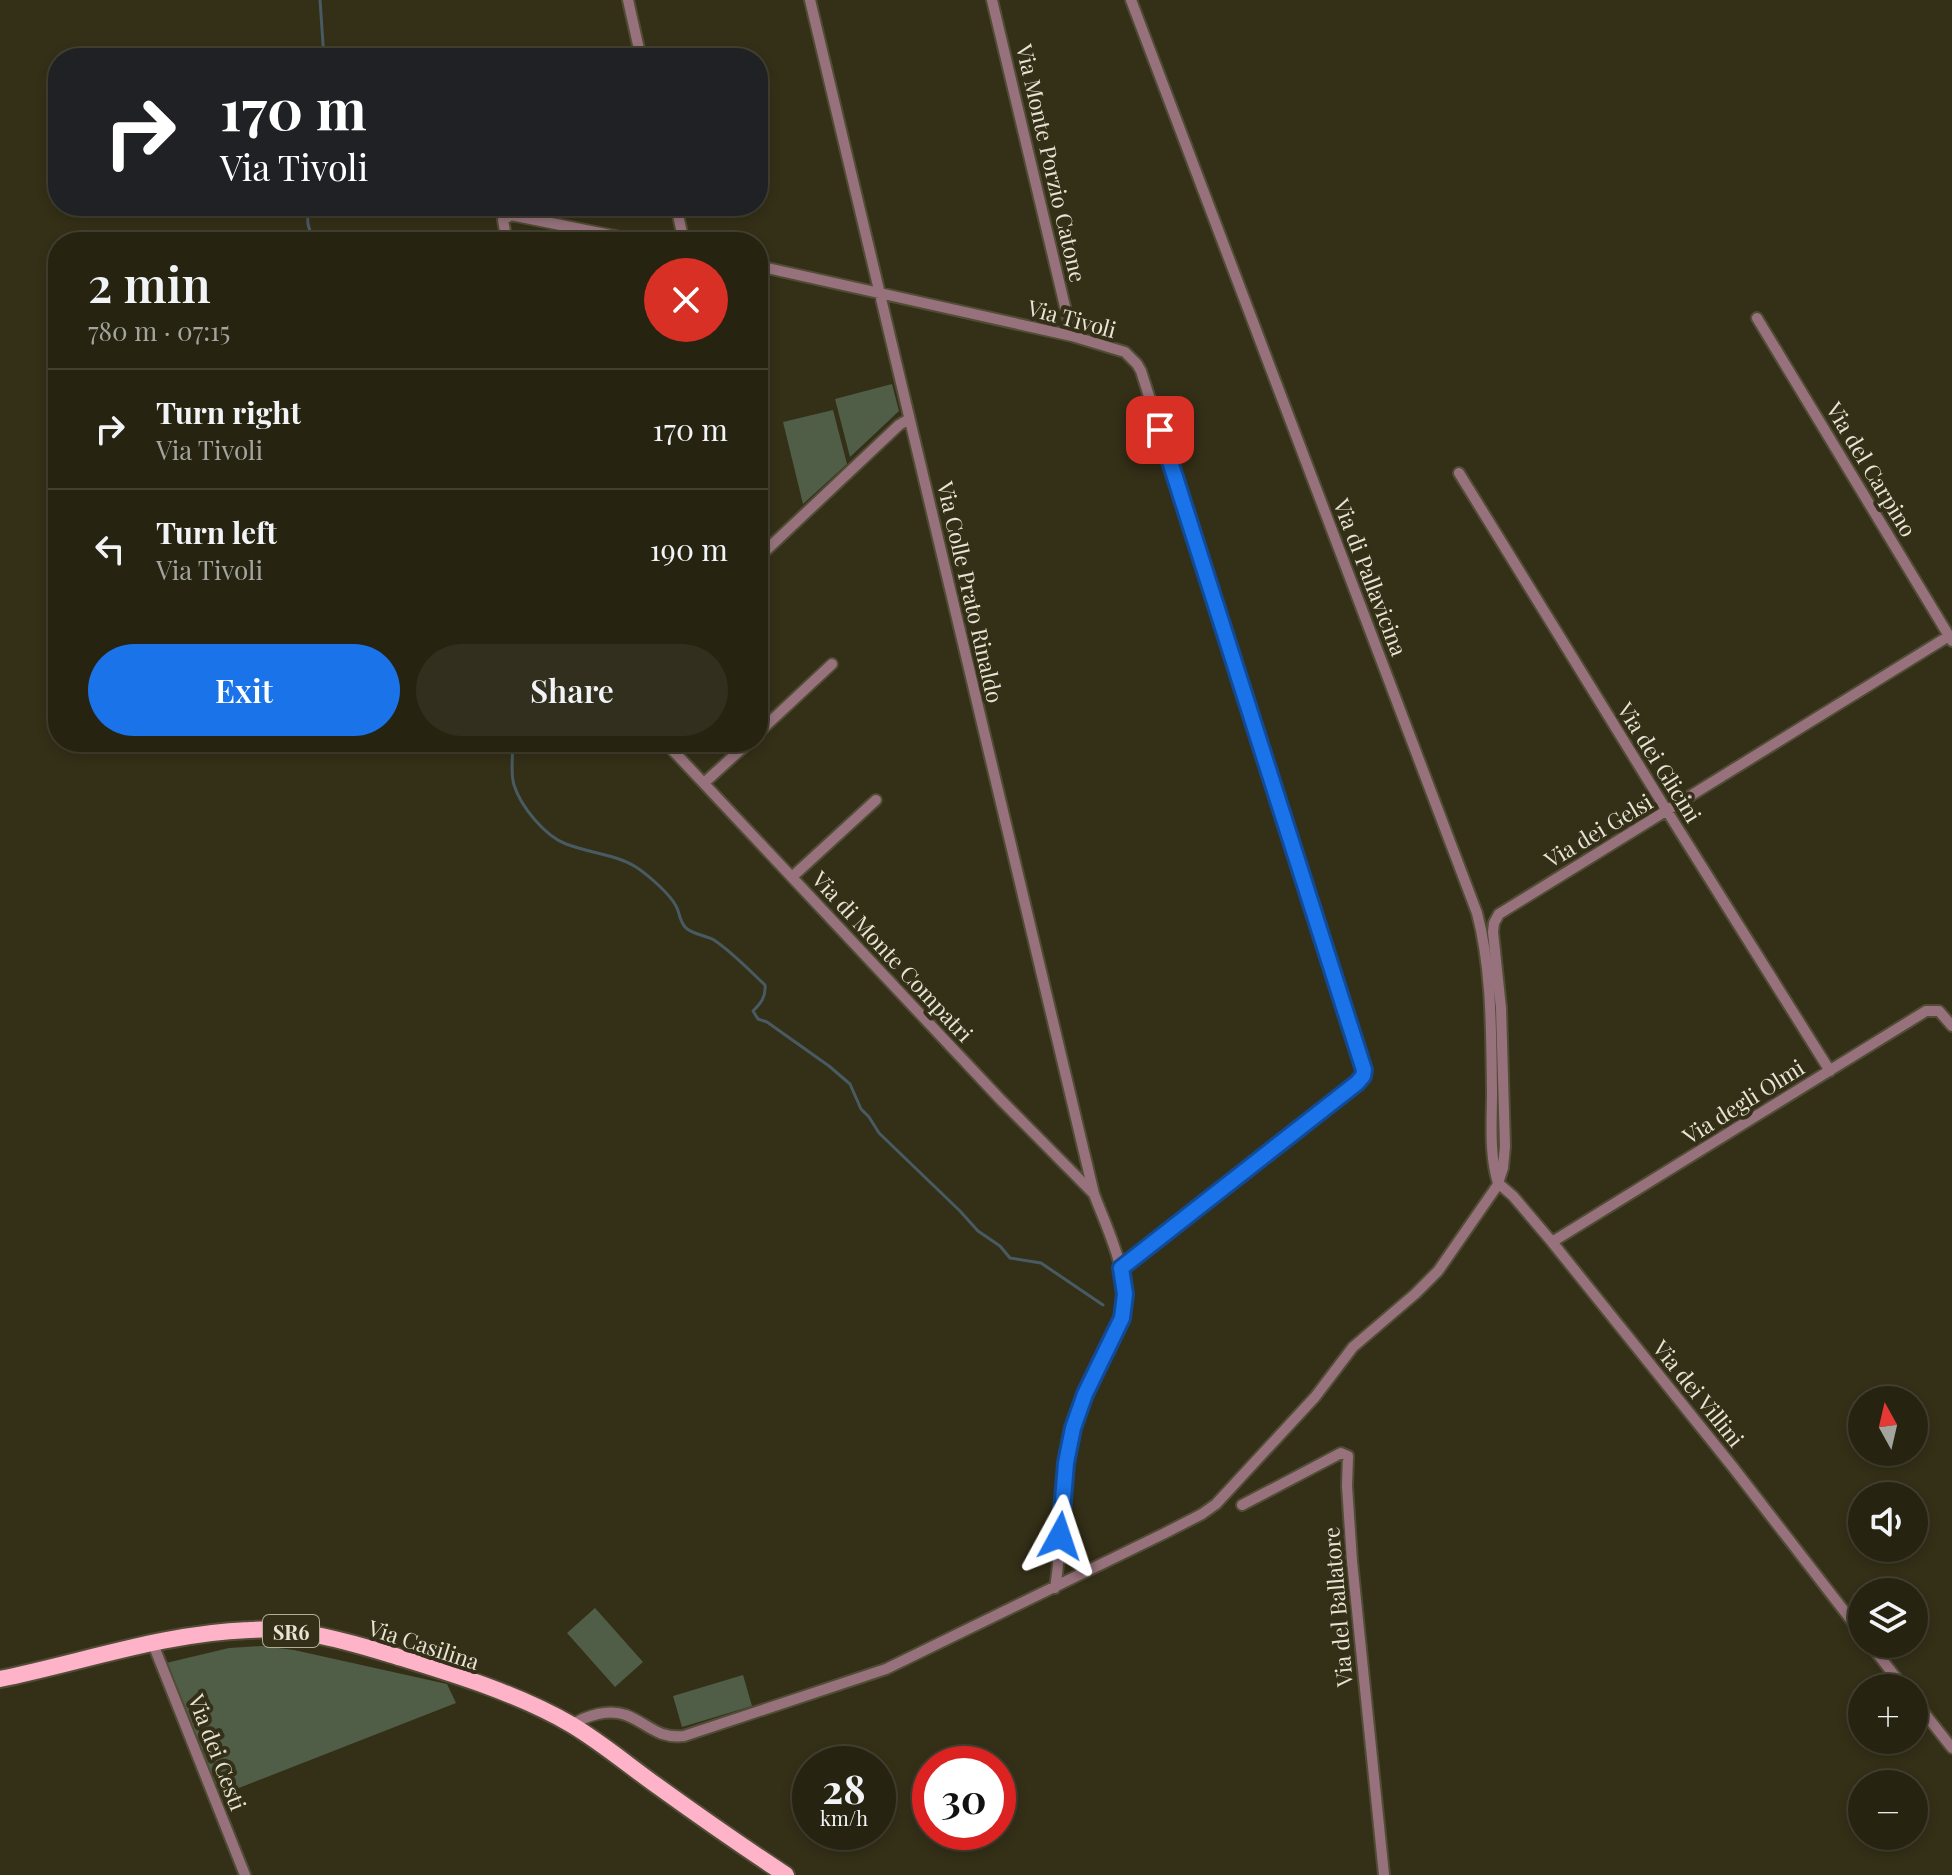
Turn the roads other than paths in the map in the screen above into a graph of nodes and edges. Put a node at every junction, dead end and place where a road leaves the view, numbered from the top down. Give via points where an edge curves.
1 (628, 0) edge
2 (810, 0) edge
3 (992, 0) edge
4 (1131, 0) edge
5 (639, 48) edge
6 (516, 216) edge
7 (595, 232) edge
8 (768, 268) edge
9 (879, 293) junction
10 (1757, 318) dead end
11 (1072, 336) junction
12 (909, 419) junction
13 (1459, 473) dead end
14 (768, 549) edge
15 (1950, 638) edge
16 (832, 664) dead end
17 (768, 724) edge
18 (675, 752) edge
19 (738, 752) edge
20 (704, 783) junction
21 (876, 800) dead end
22 (1667, 811) junction
23 (792, 877) junction
24 (1952, 1026) edge
25 (1830, 1071) junction
26 (1498, 1183) junction
27 (1094, 1194) junction
28 (1552, 1242) junction
29 (1121, 1268) junction
30 (1242, 1505) dead end
31 (1055, 1588) junction
32 (1848, 1616) edge
33 (153, 1644) junction
34 (1881, 1658) edge
35 (1893, 1674) edge
36 (0, 1679) edge
37 (1928, 1718) edge
38 (572, 1725) junction
39 (1952, 1748) edge
40 (245, 1875) edge
41 (786, 1875) edge
42 (1384, 1875) edge

1 - 5 street
2 - 9 street, Via Colle Prato Rinaldo
3 - 11 street, Via Monte Porzio Catone
4 - 26 street, Via di Pallavicina via 1477,913 1489,980 1492,1154
6 - 7 street
8 - 9 street, Via Tivoli
9 - 11 street, Via Tivoli
9 - 12 street, Via Colle Prato Rinaldo
10 - 15 street, Via del Carpino
11 - 29 street, Via Tivoli via 1125,352 1141,371 1364,1070 1357,1083
12 - 14 street
12 - 27 street, Via Colle Prato Rinaldo
13 - 22 street, Via dei Glicini
15 - 22 street, Via dei Gelsi
16 - 17 street
18 - 20 street, Via di Monte Compatri
19 - 20 street
20 - 23 street, Via di Monte Compatri
21 - 23 street
22 - 25 street, Via dei Glicini
22 - 26 street, Via dei Gelsi via 1495,920 1505,1146
23 - 27 street, Via di Monte Compatri
24 - 25 street, Via degli Olmi via 1939,1011 1928,1011
25 - 28 street, Via degli Olmi
26 - 28 street, Via dei Villini
26 - 31 street via 1429,1281 1353,1347 1310,1403 1218,1502
27 - 29 street, Via Colle Prato Rinaldo
28 - 32 street, Via dei Villini
29 - 31 street, Via Colle Prato Rinaldo via 1122,1318 1073,1428
30 - 42 street, Via del Ballatore via 1347,1454 1352,1561
31 - 38 street via 886,1669 690,1735 662,1735 613,1713
33 - 36 main road, Via Casilina / SR6
33 - 38 main road, Via Casilina / SR6 via 236,1630 300,1632 443,1671
33 - 40 street, Via dei Cesti
34 - 35 street
37 - 39 street
38 - 41 main road, Via Casilina / SR6

